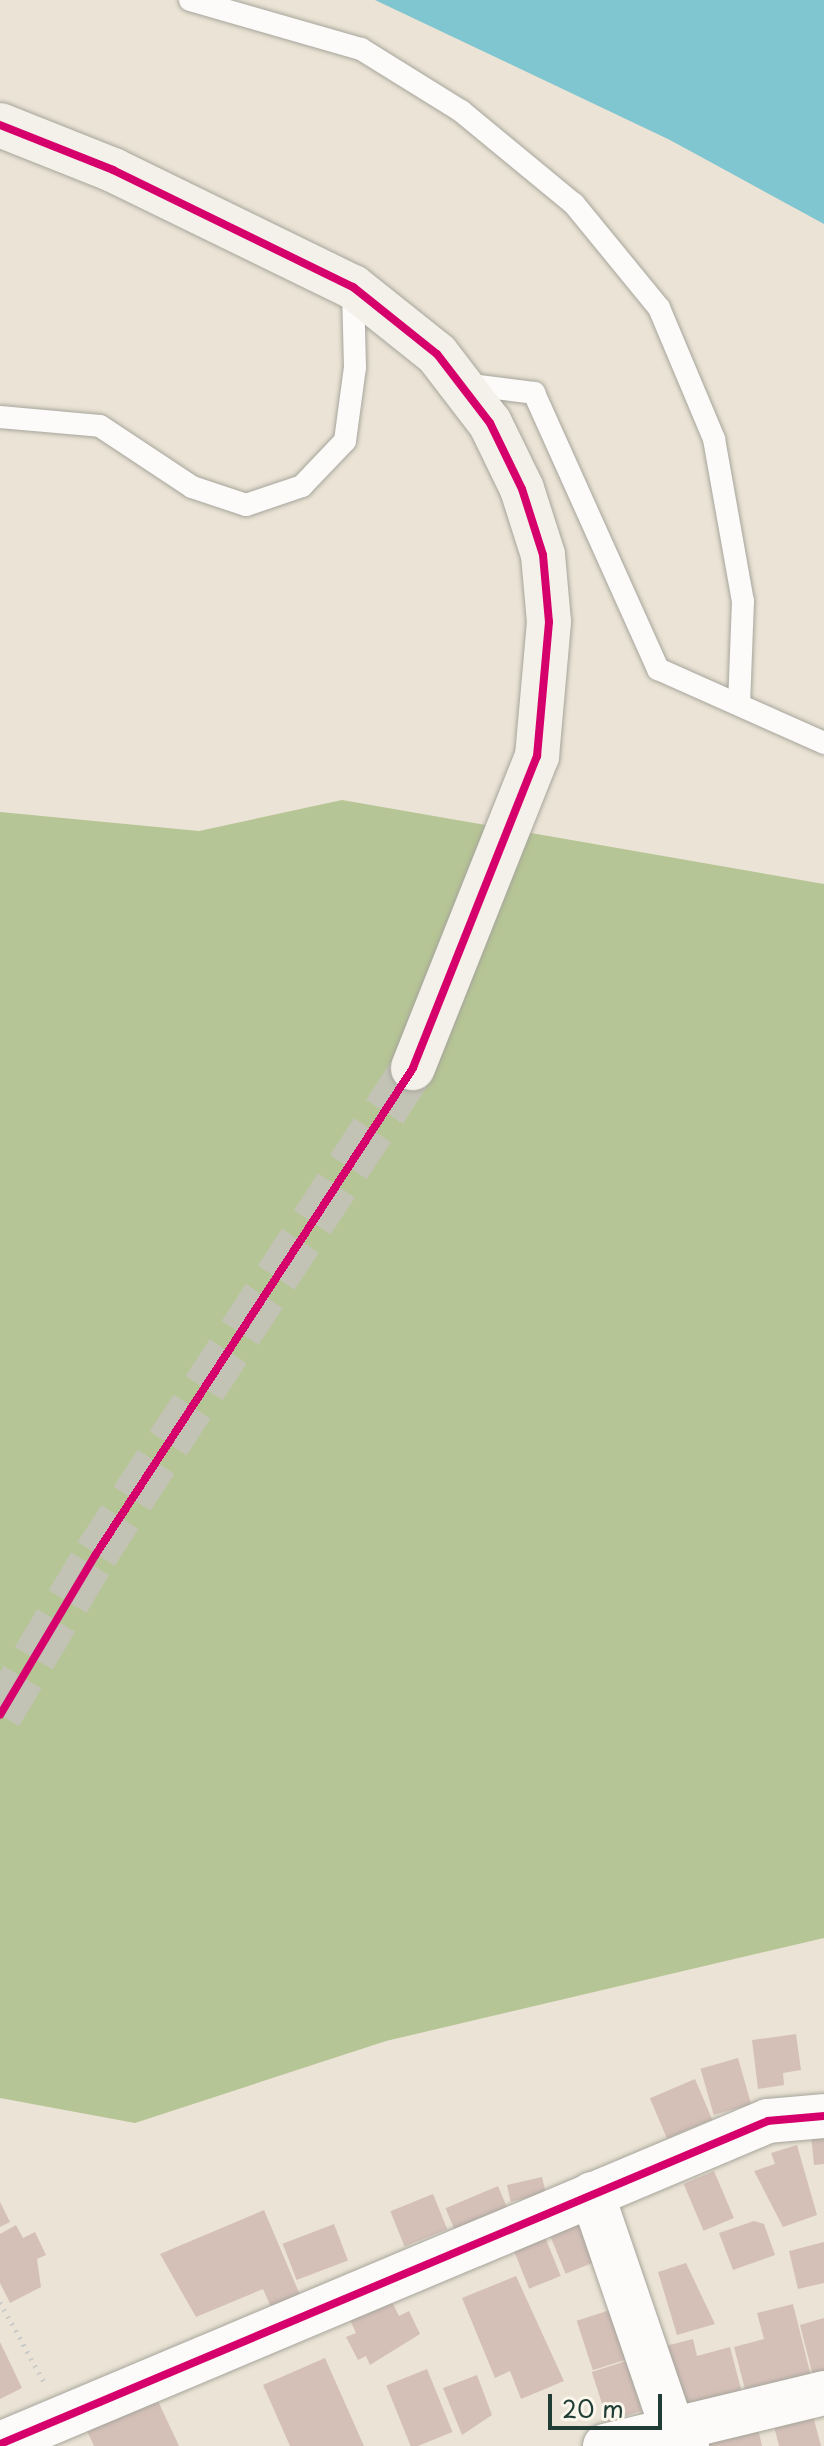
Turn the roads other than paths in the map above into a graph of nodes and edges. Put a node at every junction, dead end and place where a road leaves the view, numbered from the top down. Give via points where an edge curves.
1 (190, 0) edge
2 (0, 125) edge
3 (353, 287) junction
4 (459, 383) junction
5 (0, 417) edge
6 (739, 703) junction
7 (824, 743) edge
8 (413, 1068) tunnel mouth
9 (824, 2116) edge
10 (592, 2194) junction
11 (824, 2393) edge
12 (682, 2438) edge
13 (0, 2444) edge
14 (605, 2446) edge

1 - 6 lane via 361,49 461,111 574,204 659,308 714,439 743,601
2 - 3 street via 113,170
3 - 4 street via 437,354
3 - 5 lane via 355,367 345,441 302,486 246,505 192,487 100,426
4 - 6 lane via 534,393 658,669
4 - 8 street via 503,450 543,555 547,692 521,804
6 - 7 lane
9 - 10 street via 768,2121
10 - 12 street
10 - 13 street
11 - 12 street
12 - 14 street

